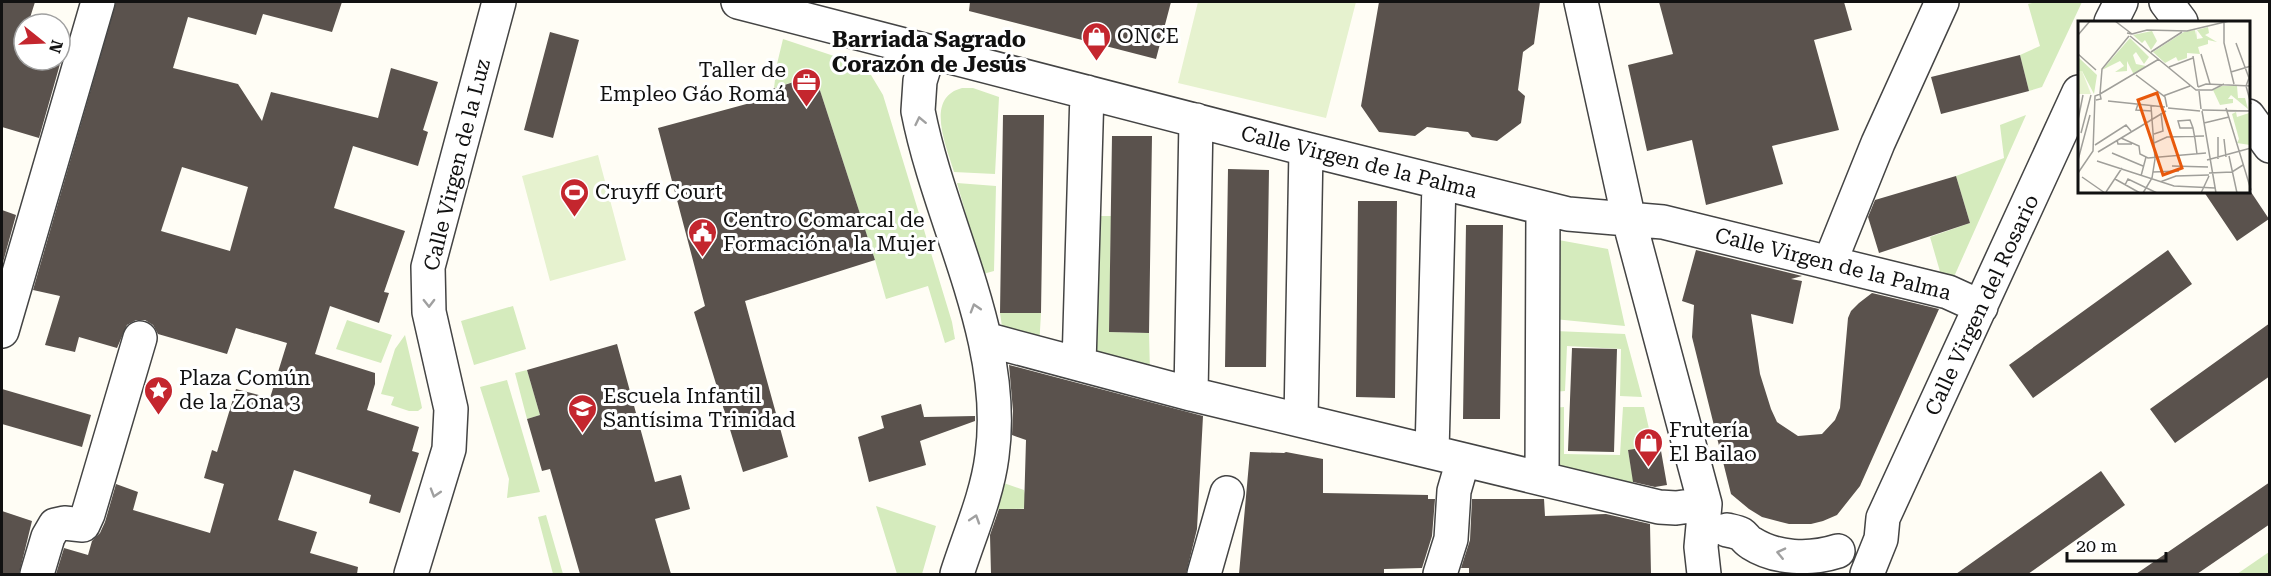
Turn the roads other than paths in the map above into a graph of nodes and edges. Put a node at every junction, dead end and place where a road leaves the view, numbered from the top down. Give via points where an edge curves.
1 (98, 2) edge
2 (499, 2) edge
3 (738, 2) edge
4 (1581, 2) edge
5 (1942, 2) edge
6 (2121, 2) edge
7 (2166, 2) edge
8 (2112, 21) edge
9 (2180, 21) edge
10 (929, 52) junction
11 (1087, 92) junction
12 (2078, 94) edge
13 (2250, 119) edge
14 (1196, 120) junction
15 (2270, 146) edge
16 (1306, 149) junction
17 (1439, 182) junction
18 (1543, 208) junction
19 (1629, 220) junction
20 (1830, 262) junction
21 (1981, 307) junction
22 (2, 331) edge
23 (140, 339) dead end
24 (985, 339) junction
25 (1079, 350) junction
26 (1191, 394) junction
27 (1301, 420) junction
28 (1432, 452) junction
29 (1464, 460) junction
30 (1542, 478) junction
31 (1227, 493) dead end
32 (1705, 504) junction
33 (1883, 518) junction
34 (1727, 530) junction
35 (1831, 563) edge
36 (37, 574) edge
37 (411, 574) edge
38 (957, 574) edge
39 (1204, 574) edge
40 (1440, 574) edge
41 (1704, 574) edge
42 (1759, 574) edge
43 (1867, 574) edge

1 - 22 street
2 -> 37 street, Calle Virgen de la Luz via 428,267 429,312 450,409 449,448
3 - 10 street, Calle Virgen de la Palma
4 - 19 street
5 - 20 street
6 - 8 street
7 - 9 street
10 - 11 street, Calle Virgen de la Palma
24 -> 10 street via 919,119 918,97
11 - 14 street, Calle Virgen de la Palma
11 - 25 street
12 - 21 street, Calle Virgen del Rosario
13 - 15 street
14 - 16 street, Calle Virgen de la Palma
14 - 26 street
16 - 17 street, Calle Virgen de la Palma
16 - 27 street
17 - 18 street, Calle Virgen de la Palma
17 - 28 street
18 - 19 street, Calle Virgen de la Palma
18 - 30 street
19 - 20 street, Calle Virgen de la Palma via 1664,222
19 - 32 street
20 - 21 street, Calle Virgen de la Palma via 1948,292
21 - 33 street, Calle Virgen del Rosario
23 - 36 street via 88,514 83,525 55,525
24 - 25 street
38 -> 24 street via 992,458 994,399
25 - 26 street
26 - 27 street
27 - 28 street
28 - 29 street
29 - 30 street
29 - 40 street via 1454,490 1451,539
30 - 32 street via 1659,507
31 - 39 street
32 - 34 street
32 - 41 street via 1701,548
33 - 35 street via 1862,530
33 - 43 street, Calle Virgen del Rosario via 1881,539
35 -> 34 street via 1821,557 1781,554
34 - 42 street

